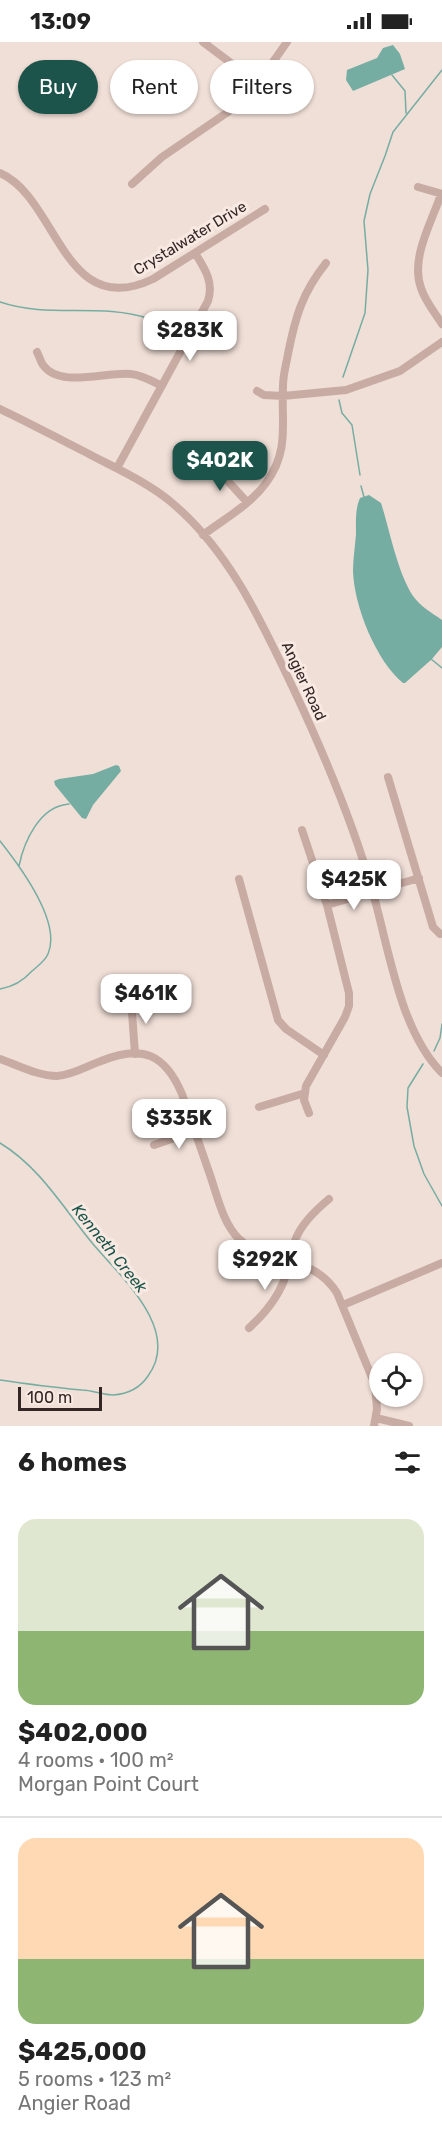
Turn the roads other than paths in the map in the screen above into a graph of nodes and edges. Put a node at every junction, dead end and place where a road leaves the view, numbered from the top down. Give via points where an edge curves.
1 (203, 42) edge
2 (287, 42) edge
3 (227, 60) edge
4 (275, 60) edge
5 (225, 114) edge
6 (0, 173) edge
7 (132, 184) dead end
8 (418, 187) dead end
9 (441, 194) edge
10 (266, 209) dead end
11 (195, 253) junction
12 (326, 263) dead end
13 (442, 324) edge
14 (442, 342) edge
15 (37, 352) dead end
16 (162, 386) junction
17 (257, 391) dead end
18 (283, 396) junction
19 (0, 409) edge
20 (213, 465) dead end
21 (117, 468) junction
22 (247, 502) junction
23 (203, 535) junction
24 (388, 777) dead end
25 (302, 830) dead end
26 (419, 878) junction
27 (239, 879) dead end
28 (373, 892) junction
29 (327, 905) junction
30 (440, 934) dead end
31 (131, 998) dead end
32 (135, 1054) junction
33 (324, 1054) junction
34 (0, 1059) edge
35 (442, 1072) edge
36 (304, 1093) junction
37 (259, 1107) dead end
38 (309, 1113) dead end
39 (195, 1131) junction
40 (154, 1145) dead end
41 (329, 1199) dead end
42 (291, 1260) junction
43 (442, 1263) edge
44 (343, 1305) junction
45 (249, 1328) dead end
46 (375, 1422) edge
47 (409, 1426) edge

1 - 3 street
2 - 4 street
5 - 7 street via 162,157
6 - 11 street, Crystalwater Drive via 26,192 73,265 97,282 120,287 142,284
8 - 9 street
9 - 13 street via 418,267 421,289
10 - 11 street, Crystalwater Drive
11 - 16 street via 208,274 210,294
12 - 18 street via 297,311
14 - 18 street via 400,371 376,381 337,392
15 - 16 street via 46,369 61,376 131,374
16 - 21 street
17 - 18 street
18 - 22 street via 284,430 277,462 261,489
19 - 21 street, Angier Road
20 - 22 street
21 - 23 street, Angier Road via 165,498
22 - 23 street
23 - 28 street, Angier Road via 238,580 280,661 341,796
24 - 26 street
25 - 29 street
26 - 28 street
26 - 30 street via 433,927
27 - 33 street via 278,1020
28 - 29 street
28 - 35 street, Angier Road via 411,1026
29 - 33 street via 349,1000 345,1017
31 - 32 street
32 - 34 street via 113,1056 57,1076
32 - 39 street via 160,1060 170,1070
33 - 36 street
36 - 37 street
36 - 38 street
39 - 40 street
39 - 42 street via 232,1230 253,1249
41 - 42 street via 297,1234
42 - 44 street via 326,1279
42 - 45 street via 275,1300
43 - 44 street
44 - 46 street via 375,1385
46 - 47 street

